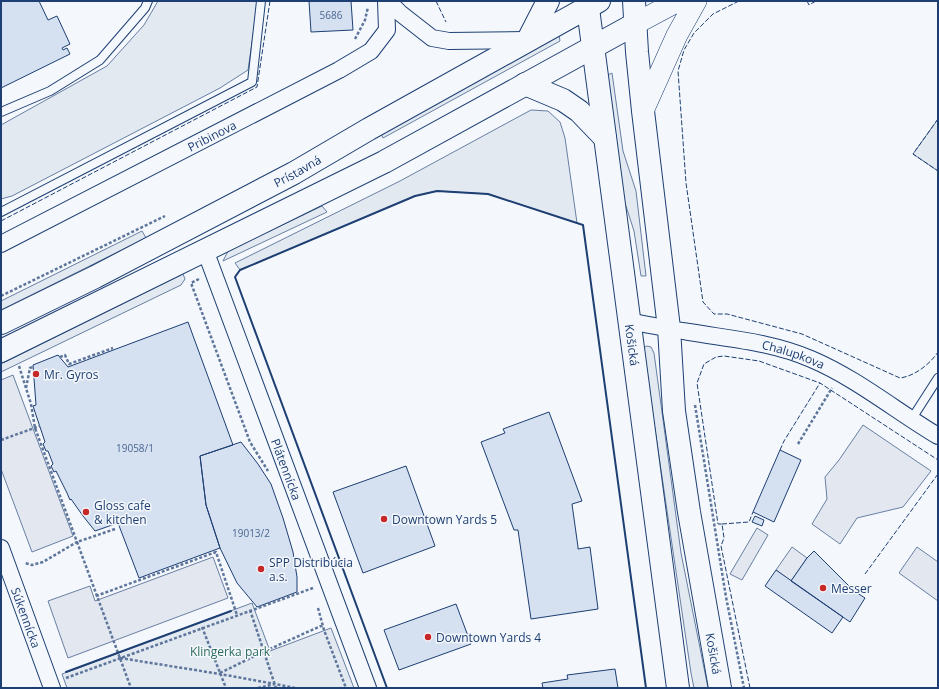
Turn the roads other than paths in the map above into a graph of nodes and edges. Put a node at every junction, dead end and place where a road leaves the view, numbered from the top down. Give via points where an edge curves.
1 (148, 1) edge
2 (260, 1) edge
3 (387, 1) edge
4 (548, 1) edge
5 (634, 1) edge
6 (678, 1) edge
7 (696, 1) edge
8 (591, 3) edge
9 (635, 24) junction
10 (528, 40) junction
11 (592, 47) junction
12 (525, 84) junction
13 (643, 111) junction
14 (1, 112) edge
15 (605, 138) junction
16 (1, 212) edge
17 (1, 244) edge
18 (205, 250) junction
19 (629, 321) junction
20 (1, 324) edge
21 (669, 328) junction
22 (1, 352) edge
23 (938, 378) edge
24 (911, 420) junction
25 (938, 436) edge
26 (1, 548) edge
27 (58, 683) edge
28 (368, 688) edge
29 (678, 688) edge
30 (720, 688) edge

1 - 14 lane via 145,8 100,60 50,91
2 - 16 lane via 252,82
3 - 10 street via 432,38 449,41
3 - 17 street, Pribinova via 387,30 371,51 339,70
4 - 10 main road
5 - 9 main road, Košická
6 - 9 street
7 - 13 street via 677,35
8 - 10 main road, Prístavná
8 - 11 main road, Košická
9 - 11 main road
9 - 13 main road, Košická
10 - 20 main road, Prístavná via 294,173 130,260
11 - 12 main road
11 - 15 main road, Košická
12 - 15 main road via 563,100 579,111
12 - 18 main road via 384,162
13 - 21 main road, Košická
15 - 19 main road, Košická
18 - 22 main road
18 - 28 street, Plátennícka
19 - 21 street, Chalupkova
19 - 29 main road, Košická
21 - 24 street, Chalupkova via 750,341 782,348 811,359 865,388
21 - 30 main road, Košická via 674,411 688,512
23 - 24 lane
24 - 25 street, Chalupkova
26 - 27 street, Súkennícka

